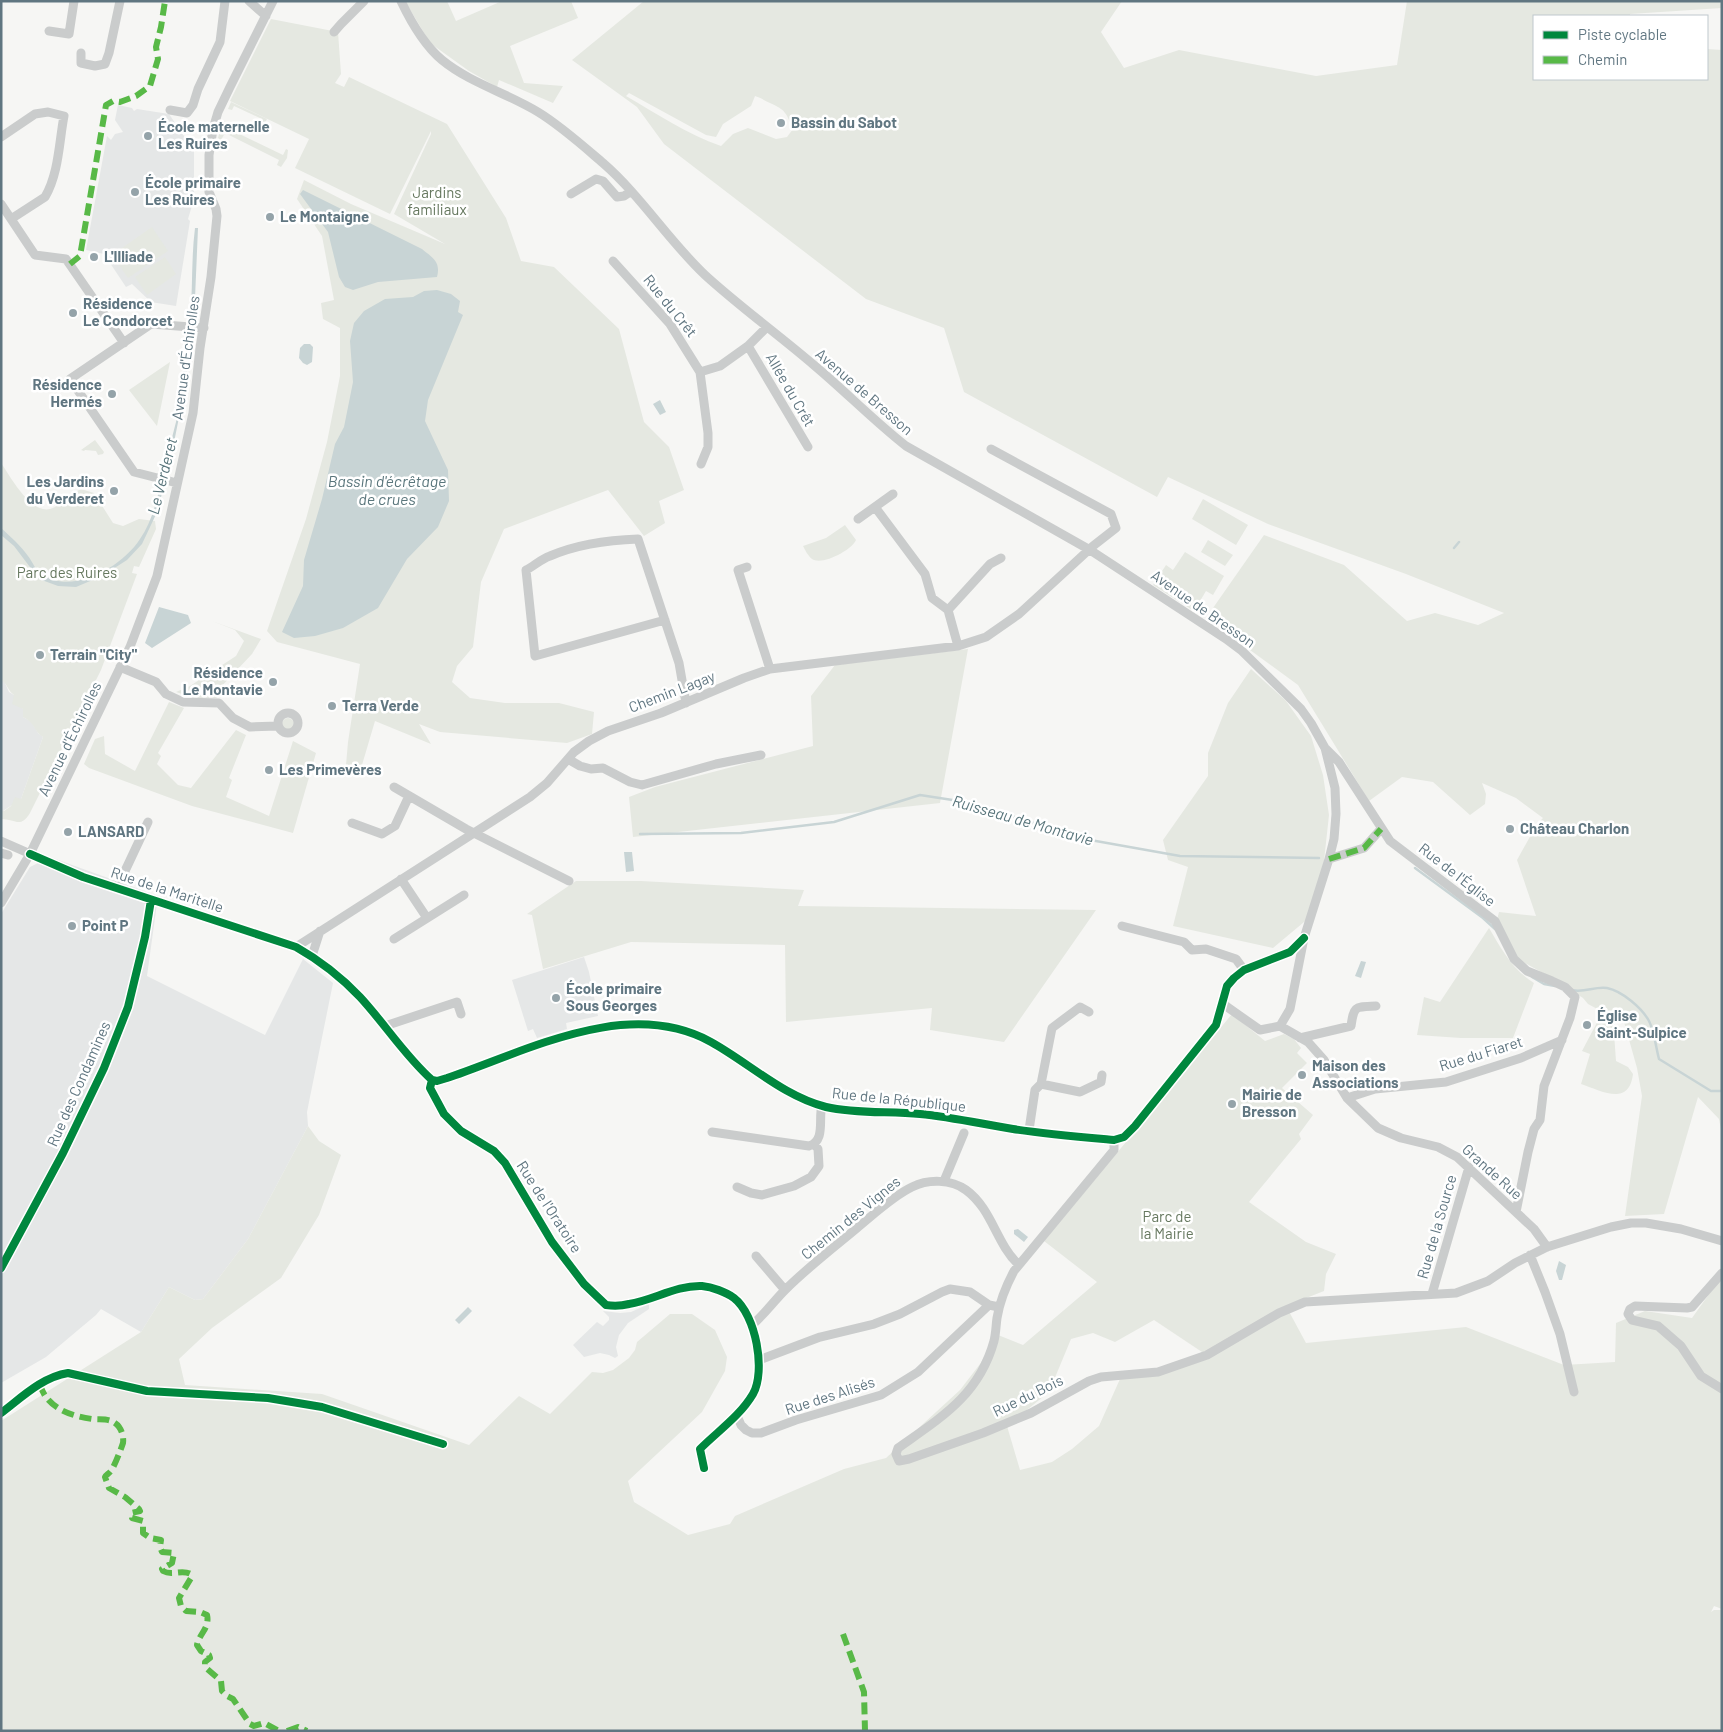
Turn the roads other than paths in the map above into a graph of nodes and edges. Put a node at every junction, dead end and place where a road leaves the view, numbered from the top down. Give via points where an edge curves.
1 (74, 1) edge
2 (120, 1) edge
3 (225, 1) edge
4 (249, 1) edge
5 (273, 1) edge
6 (364, 1) edge
7 (401, 1) edge
8 (266, 16) junction
9 (49, 31) dead end
10 (334, 32) dead end
11 (81, 53) dead end
12 (170, 110) dead end
13 (1, 137) edge
14 (630, 192) junction
15 (571, 194) dead end
16 (2, 207) edge
17 (11, 219) junction
18 (613, 260) dead end
19 (766, 327) junction
20 (201, 328) junction
21 (124, 343) junction
22 (748, 346) junction
23 (700, 372) junction
24 (808, 447) dead end
25 (991, 449) dead end
26 (701, 464) dead end
27 (173, 482) junction
28 (893, 494) dead end
29 (875, 507) junction
30 (858, 519) dead end
31 (1090, 550) junction
32 (1000, 558) dead end
33 (747, 567) dead end
34 (948, 610) junction
35 (664, 620) junction
36 (958, 646) junction
37 (120, 667) junction
38 (770, 669) junction
39 (686, 703) junction
40 (278, 726) dead end
41 (1324, 748) junction
42 (761, 754) dead end
43 (568, 759) junction
44 (394, 787) dead end
45 (409, 796) junction
46 (148, 822) dead end
47 (352, 823) dead end
48 (1381, 829) junction
49 (475, 832) junction
50 (1, 836) edge
51 (1, 841) edge
52 (30, 854) junction
53 (1330, 859) junction
54 (401, 879) junction
55 (569, 881) dead end
56 (117, 888) junction
57 (464, 895) dead end
58 (151, 900) junction
59 (1, 903) edge
60 (427, 918) junction
61 (1122, 926) dead end
62 (320, 930) junction
63 (1304, 938) junction
64 (394, 939) dead end
65 (296, 947) junction
66 (312, 956) junction
67 (1244, 970) junction
68 (1222, 1004) junction
69 (1376, 1006) dead end
70 (1089, 1012) dead end
71 (461, 1014) dead end
72 (385, 1026) junction
73 (1280, 1026) junction
74 (1300, 1038) junction
75 (1562, 1040) junction
76 (1102, 1075) dead end
77 (432, 1080) junction
78 (1041, 1084) junction
79 (1348, 1098) junction
80 (822, 1105) junction
81 (1029, 1130) junction
82 (712, 1132) dead end
83 (964, 1133) dead end
84 (1114, 1140) junction
85 (814, 1144) junction
86 (1469, 1167) junction
87 (944, 1181) junction
88 (737, 1187) dead end
89 (1516, 1212) junction
90 (1722, 1241) edge
91 (1547, 1247) junction
92 (1530, 1255) junction
93 (756, 1256) dead end
94 (1018, 1264) junction
95 (1, 1268) edge
96 (1722, 1273) edge
97 (785, 1290) junction
98 (1432, 1294) junction
99 (990, 1305) junction
100 (999, 1307) junction
101 (751, 1326) junction
102 (759, 1360) junction
103 (1722, 1389) edge
104 (1574, 1392) dead end
105 (738, 1416) junction
106 (704, 1468) dead end

1 - 9 street via 69,34
2 - 11 street via 105,64 81,63
3 - 12 street via 220,42 193,105 187,113
4 - 8 street
5 - 8 street, Avenue d'Échirolles
6 - 10 street
7 - 14 street, Avenue de Bresson via 423,38 442,60 561,127 605,165
8 - 20 street, Avenue d'Échirolles via 218,112 212,134 208,155 209,192 217,216
13 - 17 street via 35,114 48,112 64,116 48,192
14 - 15 street via 617,198 602,181 596,179
14 - 19 street, Avenue de Bresson via 704,274
16 - 17 street
17 - 21 street via 35,255 66,259
18 - 23 street, Rue du Crêt via 670,324
19 - 22 street
19 - 31 street, Avenue de Bresson via 906,446
20 - 21 street via 151,324
20 - 27 street, Avenue d'Échirolles via 193,413
21 - 27 street via 70,379 134,472
22 - 23 street via 720,366
22 - 24 street, Allée du Crêt
23 - 26 street, Rue du Crêt via 708,433 708,447
25 - 31 street, Chemin Lagay via 1111,514 1116,528
27 - 37 street, Avenue d'Échirolles via 157,576 137,632
28 - 29 street
29 - 30 street
29 - 34 street via 924,574 932,598
31 - 36 street, Chemin Lagay via 1019,614 986,637
31 - 41 street, Avenue de Bresson via 1242,651 1301,709
32 - 34 street via 990,564
33 - 38 street via 738,570
34 - 36 street
35 - 35 street via 535,656 526,570 567,550 606,540 638,539
35 - 39 street via 679,663
36 - 38 street, Chemin Lagay
37 - 40 street via 156,682 166,694 183,702 219,703 234,718 250,727
37 - 52 street, Avenue d'Échirolles
38 - 39 street, Chemin Lagay
39 - 43 street, Chemin Lagay via 608,731
41 - 48 street, Rue de l'Église via 1339,762
41 - 53 street, Avenue de Bresson via 1335,788 1336,814
42 - 43 street via 642,785 603,768 591,769
43 - 49 street, Chemin Lagay via 530,797
44 - 45 street
45 - 47 street via 395,826 382,834
45 - 49 street
46 - 56 street
48 - 53 street via 1364,848
48 - 75 street, Rue de l'Église via 1390,841 1495,921 1514,959 1527,972 1565,987 1575,997
49 - 54 street, Chemin Lagay
49 - 55 street
50 - 52 street
51 - 52 street
52 - 56 street, Rue de la Maritelle
52 - 59 street, Avenue d'Échirolles
53 - 63 street, Avenue de Bresson
54 - 60 street
54 - 62 street, Chemin Lagay
56 - 58 street, Rue de la Maritelle
57 - 60 street
58 - 65 street, Rue de la Maritelle
58 - 95 street, Rue des Condamines via 128,1007 104,1068
60 - 64 street
61 - 67 street via 1184,942 1192,950 1206,949 1236,959
62 - 65 street, Chemin Lagay
62 - 66 street
63 - 67 street via 1290,952
63 - 73 street, Avenue de Bresson via 1290,1009
65 - 66 street
66 - 72 street via 350,987
67 - 68 street via 1227,986
68 - 73 street via 1260,1030
68 - 84 street via 1216,1026 1136,1126 1124,1137
69 - 74 street via 1358,1006 1353,1010 1350,1026
70 - 78 street via 1080,1008 1052,1028
71 - 72 street via 458,1002
72 - 77 street
73 - 74 street, Grande Rue
74 - 79 street, Grande Rue via 1324,1060
75 - 79 street, Rue du Fiaret via 1520,1058 1446,1082 1375,1089
75 - 89 street, Rue de l'Église via 1544,1086 1540,1120 1528,1152
76 - 78 street via 1101,1082 1080,1092
77 - 80 street, Rue de la République via 447,1078 589,1030 620,1024 660,1024 711,1042 796,1096
77 - 101 street, Rue de l'Oratoire via 430,1088 444,1114 461,1131 494,1151 552,1242 584,1284 606,1306 629,1304 683,1288 703,1286 735,1298
78 - 81 street via 1035,1090
79 - 86 street, Grande Rue via 1378,1128 1401,1138 1438,1147
80 - 81 street, Rue de la République via 856,1111 920,1114
80 - 85 street, Rue de la République via 820,1137
81 - 84 street, Rue de la République
82 - 85 street via 809,1146
83 - 87 street
84 - 94 street, Rue du Bois via 1114,1150
85 - 88 street, Rue de la République via 818,1149 819,1166 811,1177 794,1186 762,1194
86 - 89 street, Grande Rue
86 - 98 street, Rue de la Source
87 - 94 street via 965,1189 976,1198
87 - 97 street, Chemin des Vignes via 911,1187 874,1214
89 - 91 street, Grande Rue
90 - 91 street, Rue du Bois via 1681,1229 1630,1223
91 - 92 street, Rue du Bois
92 - 98 street, Rue du Bois via 1474,1287 1456,1293
92 - 104 street via 1560,1334
93 - 97 street
94 - 100 street, Rue du Bois
96 - 103 street via 1692,1307 1635,1306 1628,1314 1632,1320 1658,1326 1681,1346 1702,1376
97 - 101 street, Chemin des Vignes
98 - 100 street, Rue du Bois via 1305,1302 1279,1313 1207,1355 1158,1372 1089,1381 1031,1413 983,1433 910,1460 899,1460 898,1448 959,1402 973,1386 990,1354
99 - 100 street
99 - 102 street via 970,1292 950,1290 874,1324 820,1337
99 - 105 street, Rue des Alisés via 918,1372 881,1394 761,1433 746,1430
101 - 102 street, Rue de l'Oratoire
102 - 105 street, Rue de l'Oratoire via 754,1393
105 - 106 street, Rue de l'Oratoire via 700,1449

